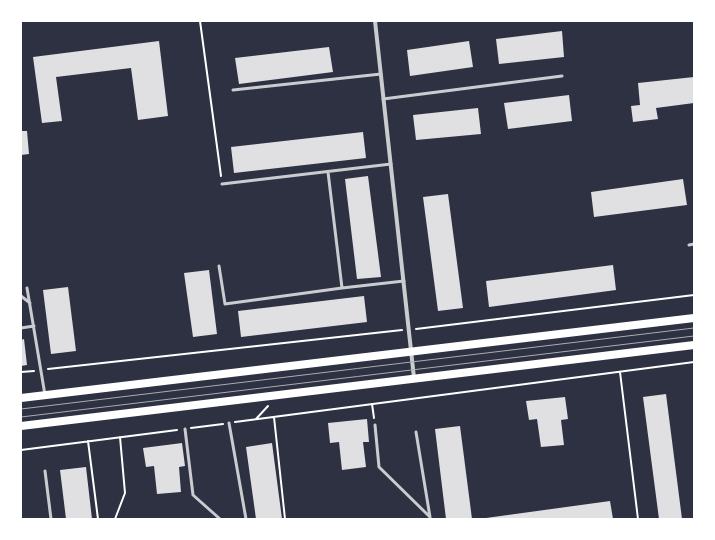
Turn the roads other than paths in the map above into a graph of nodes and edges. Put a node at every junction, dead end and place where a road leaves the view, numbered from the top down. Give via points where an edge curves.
1 (375, 21) edge
2 (381, 74) junction
3 (562, 76) dead end
4 (234, 90) dead end
5 (383, 99) junction
6 (391, 164) junction
7 (328, 172) junction
8 (222, 184) road end
9 (694, 244) edge
10 (689, 245) dead end
11 (219, 266) dead end
12 (404, 282) junction
13 (27, 288) dead end
14 (342, 288) junction
15 (21, 296) edge
16 (30, 303) junction
17 (694, 318) edge
18 (34, 326) junction
19 (21, 328) edge
20 (694, 345) edge
21 (411, 352) junction
22 (414, 379) junction
23 (45, 396) junction
24 (21, 398) edge
25 (229, 423) road end
26 (374, 425) road end
27 (21, 426) edge
28 (185, 429) road end
29 (416, 432) dead end
30 (45, 471) dead end
31 (430, 518) edge
32 (51, 519) edge
33 (220, 519) edge
34 (246, 519) edge

1 - 2 street
2 - 4 lane
2 - 5 street
3 - 5 lane
5 - 6 street
6 - 7 lane
6 - 12 street
7 - 8 lane
7 - 14 lane
9 - 10 lane
11 - 14 lane via 225,304
12 - 14 lane
12 - 21 street
13 - 16 lane
15 - 16 lane
16 - 18 lane
17 - 21 main road
18 - 19 lane
18 - 23 lane
20 - 22 main road
21 - 22 street
21 - 23 main road
22 - 27 main road
23 - 24 main road
25 - 34 lane
26 - 31 lane via 379,467
28 - 33 lane via 193,495
29 - 31 lane
30 - 32 lane

